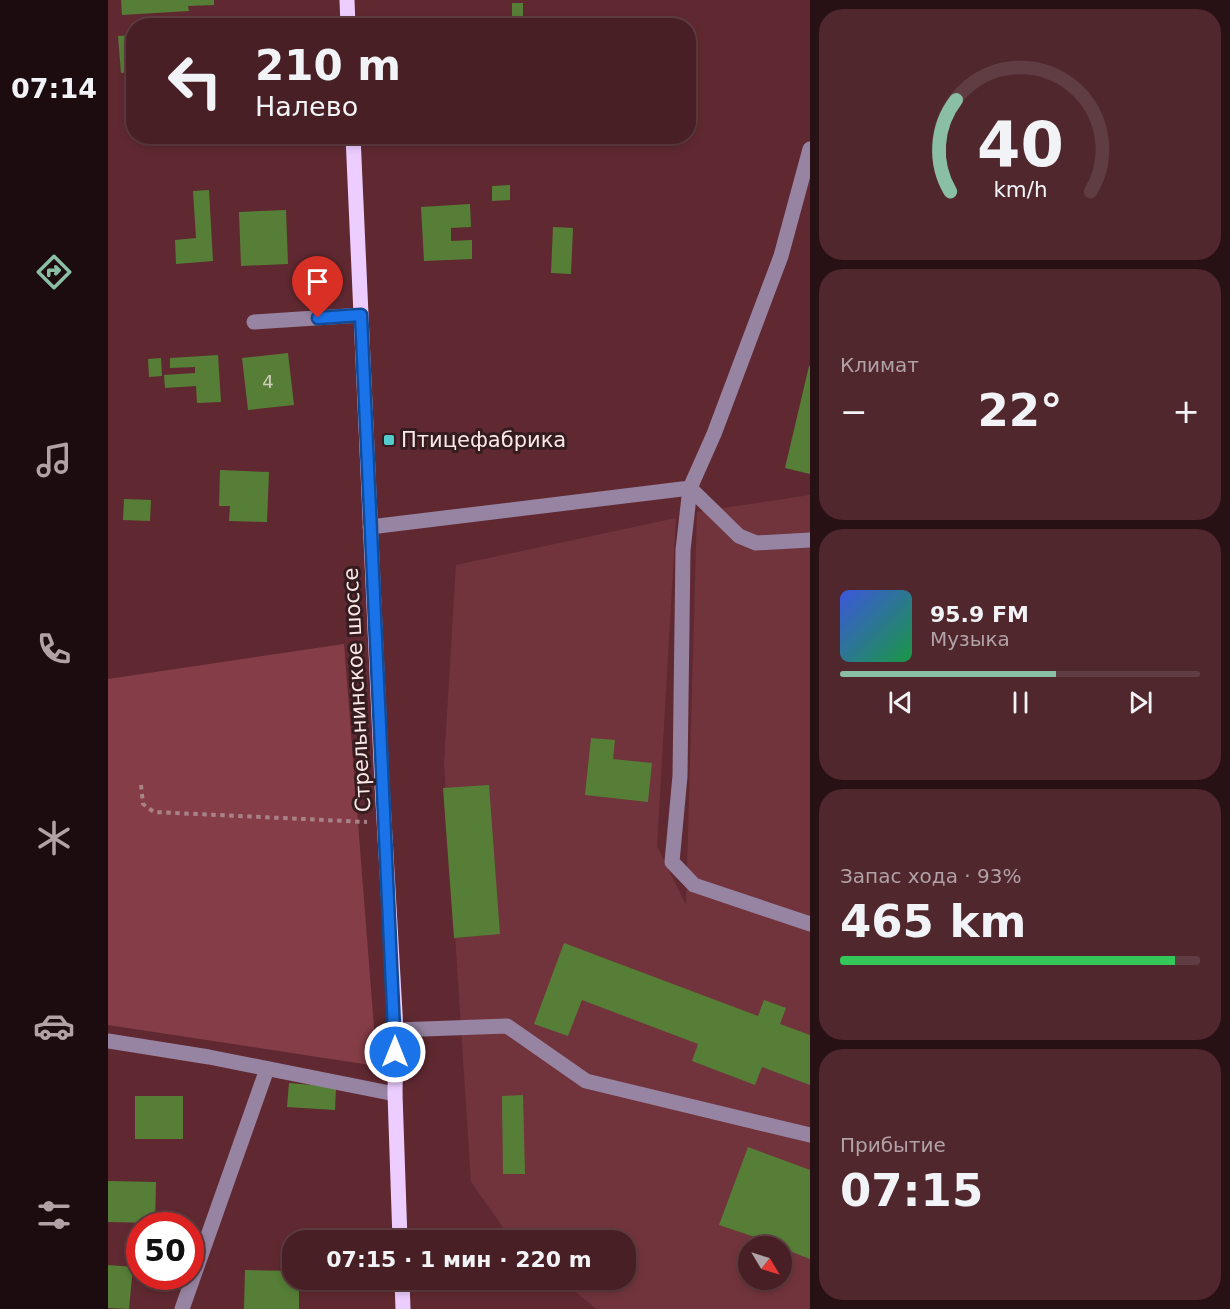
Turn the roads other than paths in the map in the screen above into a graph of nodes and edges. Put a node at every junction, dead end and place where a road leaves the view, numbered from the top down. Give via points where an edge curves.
1 (347, 0) edge
2 (348, 18) edge
3 (353, 144) edge
4 (810, 149) edge
5 (361, 315) junction
6 (254, 322) dead end
7 (690, 488) junction
8 (370, 526) junction
9 (810, 540) edge
10 (810, 924) edge
11 (396, 1030) junction
12 (108, 1041) edge
13 (267, 1069) junction
14 (395, 1094) junction
15 (810, 1135) edge
16 (400, 1230) edge
17 (402, 1290) edge
18 (182, 1309) edge
19 (403, 1309) edge

1 - 2 main road
3 - 5 main road, Стрельнинское шоссе
4 - 7 street via 781,256
5 - 6 street
5 - 8 main road, Стрельнинское шоссе
7 - 8 street
7 - 9 street via 739,536 756,543
7 - 10 street via 683,550 680,776 672,862 694,885
8 - 11 main road, Стрельнинское шоссе
11 - 14 main road, Стрельнинское шоссе
11 - 15 street via 507,1026 586,1081
12 - 13 street
13 - 14 street
13 - 18 street
14 - 16 main road, Стрельнинское шоссе
17 - 19 main road

